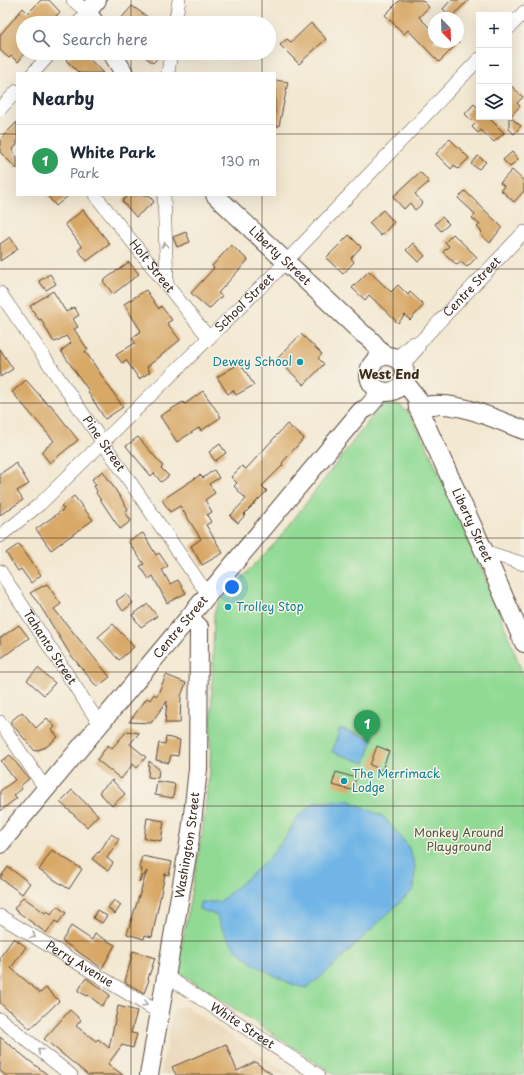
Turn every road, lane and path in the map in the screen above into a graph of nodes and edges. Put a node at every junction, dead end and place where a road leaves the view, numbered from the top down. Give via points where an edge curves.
1 (73, 0) edge
2 (179, 0) edge
3 (524, 12) edge
4 (89, 15) edge
5 (176, 16) edge
6 (512, 25) edge
7 (45, 60) edge
8 (116, 60) edge
9 (170, 60) edge
10 (476, 62) edge
11 (34, 72) edge
12 (123, 72) edge
13 (168, 72) edge
14 (16, 93) edge
15 (0, 109) edge
16 (96, 196) edge
17 (164, 196) edge
18 (216, 196) edge
19 (524, 232) edge
20 (287, 261) junction
21 (167, 284) junction
22 (0, 293) edge
23 (209, 338) junction
24 (388, 374) junction
25 (418, 408) junction
26 (524, 430) edge
27 (103, 442) junction
28 (0, 536) edge
29 (484, 551) junction
30 (524, 564) edge
31 (0, 571) edge
32 (209, 594) junction
33 (189, 618) junction
34 (524, 643) edge
35 (0, 722) edge
36 (99, 723) junction
37 (45, 788) junction
38 (0, 844) edge
39 (0, 916) edge
40 (166, 976) junction
41 (160, 1013) junction
42 (0, 1019) edge
43 (310, 1073) edge
44 (71, 1075) edge
45 (149, 1075) edge

1 - 4 street
2 - 5 street
3 - 6 street
7 - 11 street
8 - 12 street
9 - 13 street
10 - 20 street, School Street
14 - 15 street
16 - 21 street, Holt Street
21 -> 17 street
18 - 20 street, Liberty Street
19 - 24 street, Centre Street via 420,342 413,343
20 - 23 street, School Street
20 - 24 street, Liberty Street via 363,334 364,344
21 - 23 street, Holt Street
22 - 27 street, Pine Street
23 - 27 street, School Street
24 - 25 street, Liberty Street via 417,398
24 - 32 street, Centre Street via 367,408 362,410
25 - 26 street via 438,404 452,405
25 - 29 street, Liberty Street
27 - 28 street, School Street via 40,504
27 - 32 street, Pine Street
29 - 30 street
29 - 34 street, Liberty Street
31 - 36 street, Tahanto Street
32 - 33 street, Centre Street
33 - 36 street, Centre Street
33 - 40 street, Washington Street via 200,628 198,769 192,832
35 - 37 street
36 - 37 street, Centre Street
37 - 38 street, Centre Street
39 -> 41 street, Perry Avenue
40 - 41 street, Washington Street
40 - 43 street, White Street
41 - 45 street, Washington Street
44 -> 42 street

